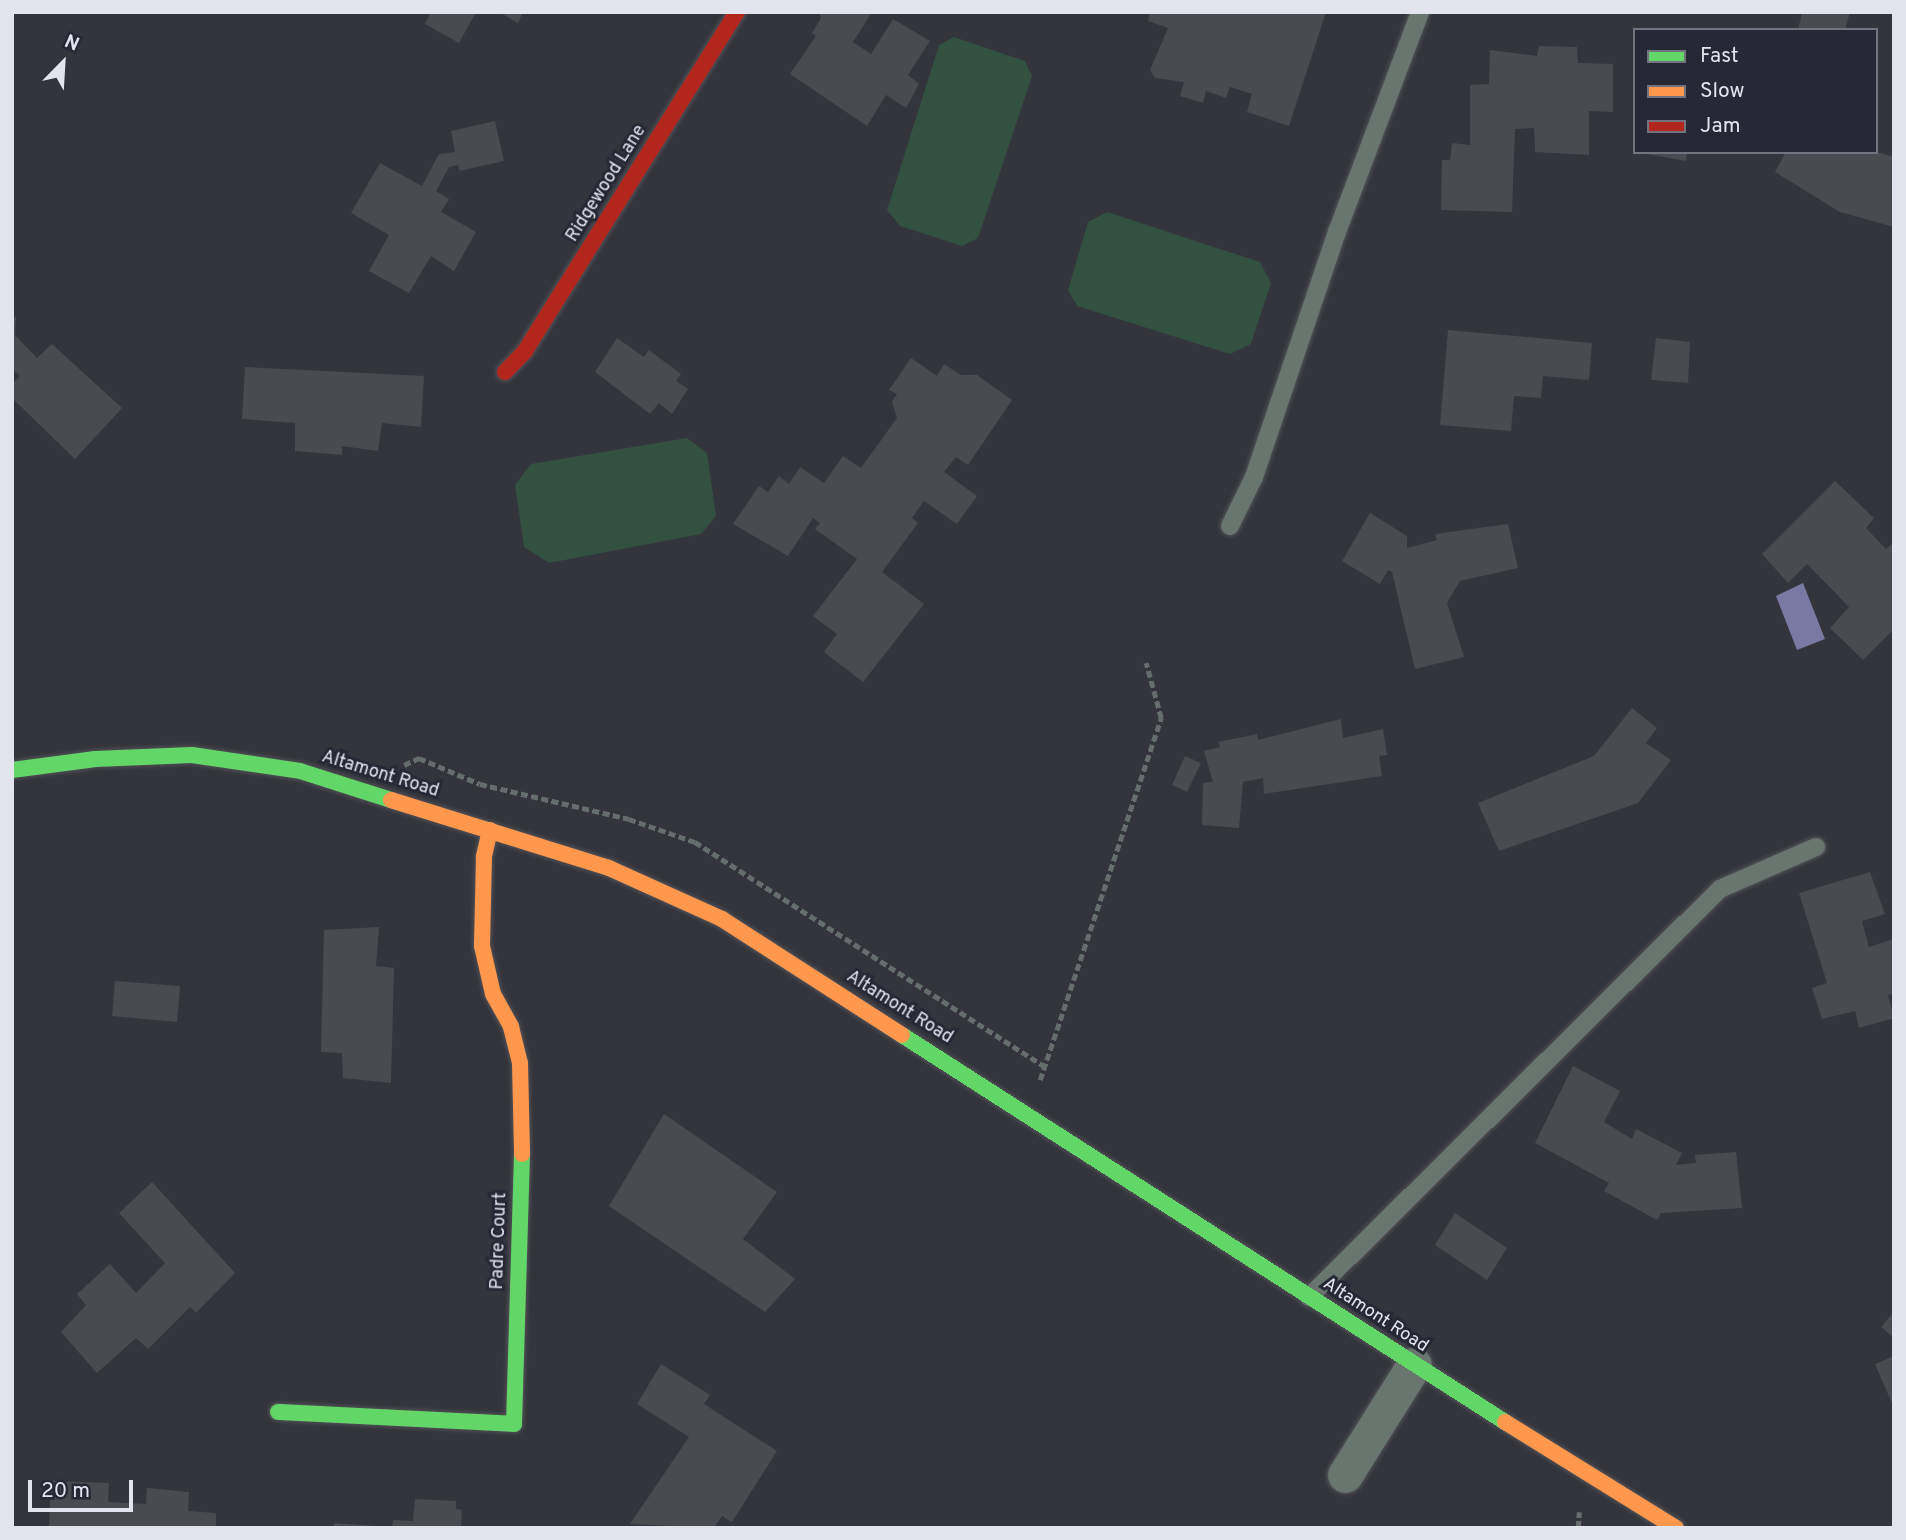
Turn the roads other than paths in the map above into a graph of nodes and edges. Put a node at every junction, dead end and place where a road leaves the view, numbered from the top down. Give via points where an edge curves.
1 (737, 12) edge
2 (1420, 12) edge
3 (505, 372) dead end
4 (1230, 526) dead end
5 (12, 772) edge
6 (490, 830) junction
7 (1816, 847) dead end
8 (1309, 1297) junction
9 (1414, 1365) junction
10 (278, 1412) dead end
11 (1345, 1475) dead end
12 (1676, 1528) edge

1 - 3 street, Ridgewood Lane via 525,351
2 - 4 lane via 1337,232 1254,477
5 - 6 street, Altamont Road via 95,759 192,755 300,771
6 - 8 street, Altamont Road via 609,868 722,919
6 - 10 street, Padre Court via 484,857 482,946 493,994 511,1027 520,1063 522,1164 514,1424
7 - 8 lane via 1720,889
8 - 9 street, Altamont Road
9 - 11 street
9 - 12 street, Altamont Road

